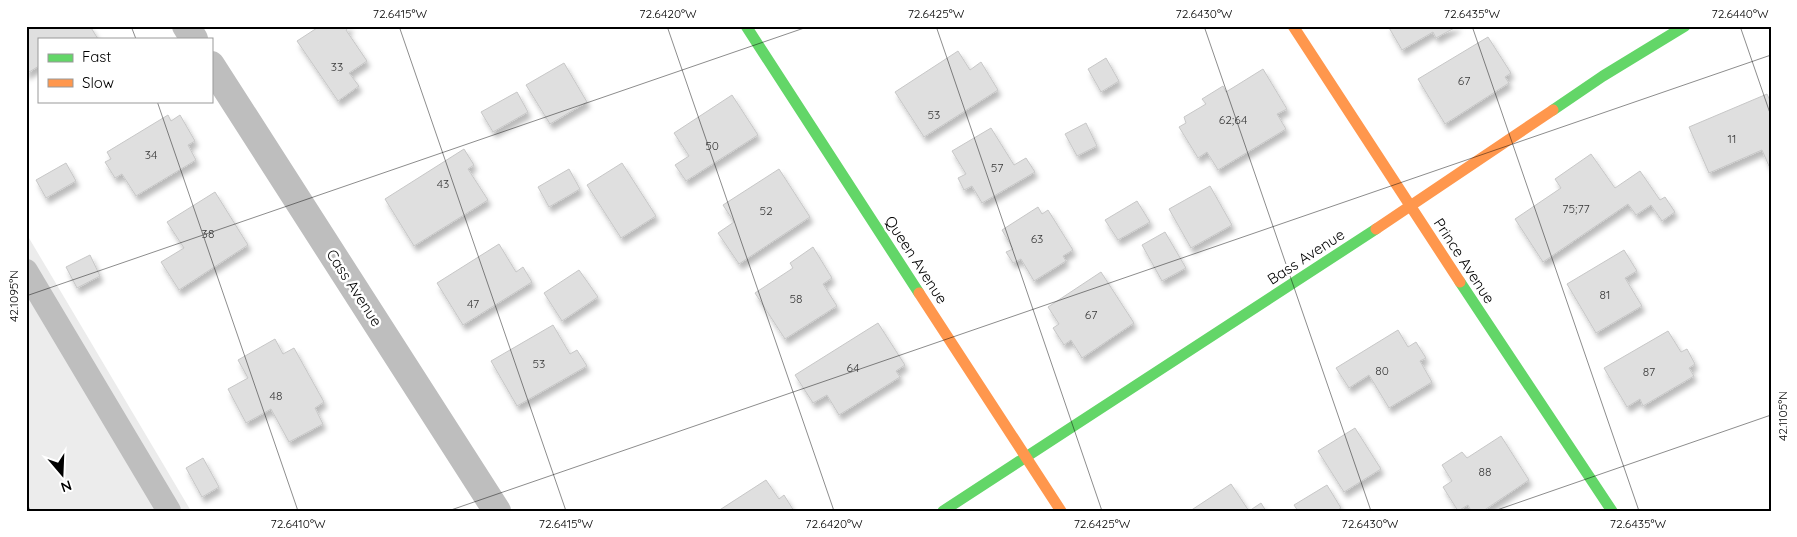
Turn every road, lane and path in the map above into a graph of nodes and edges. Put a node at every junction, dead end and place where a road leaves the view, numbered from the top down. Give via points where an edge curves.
1 (186, 26) edge
2 (746, 26) edge
3 (1293, 26) edge
4 (1685, 26) edge
5 (193, 38) edge
6 (212, 67) edge
7 (1410, 207) junction
8 (26, 270) edge
9 (1026, 457) junction
10 (169, 511) edge
11 (497, 511) edge
12 (943, 511) edge
13 (1061, 511) edge
14 (1612, 511) edge

1 - 5 street
2 - 9 street, Queen Avenue
3 - 7 street, Prince Avenue
4 - 7 street, Bass Avenue via 1603,76
6 - 11 street, Cass Avenue
7 - 9 street, Bass Avenue
7 - 14 street, Prince Avenue
8 - 10 lane
9 - 12 street, Bass Avenue
9 - 13 street, Queen Avenue

